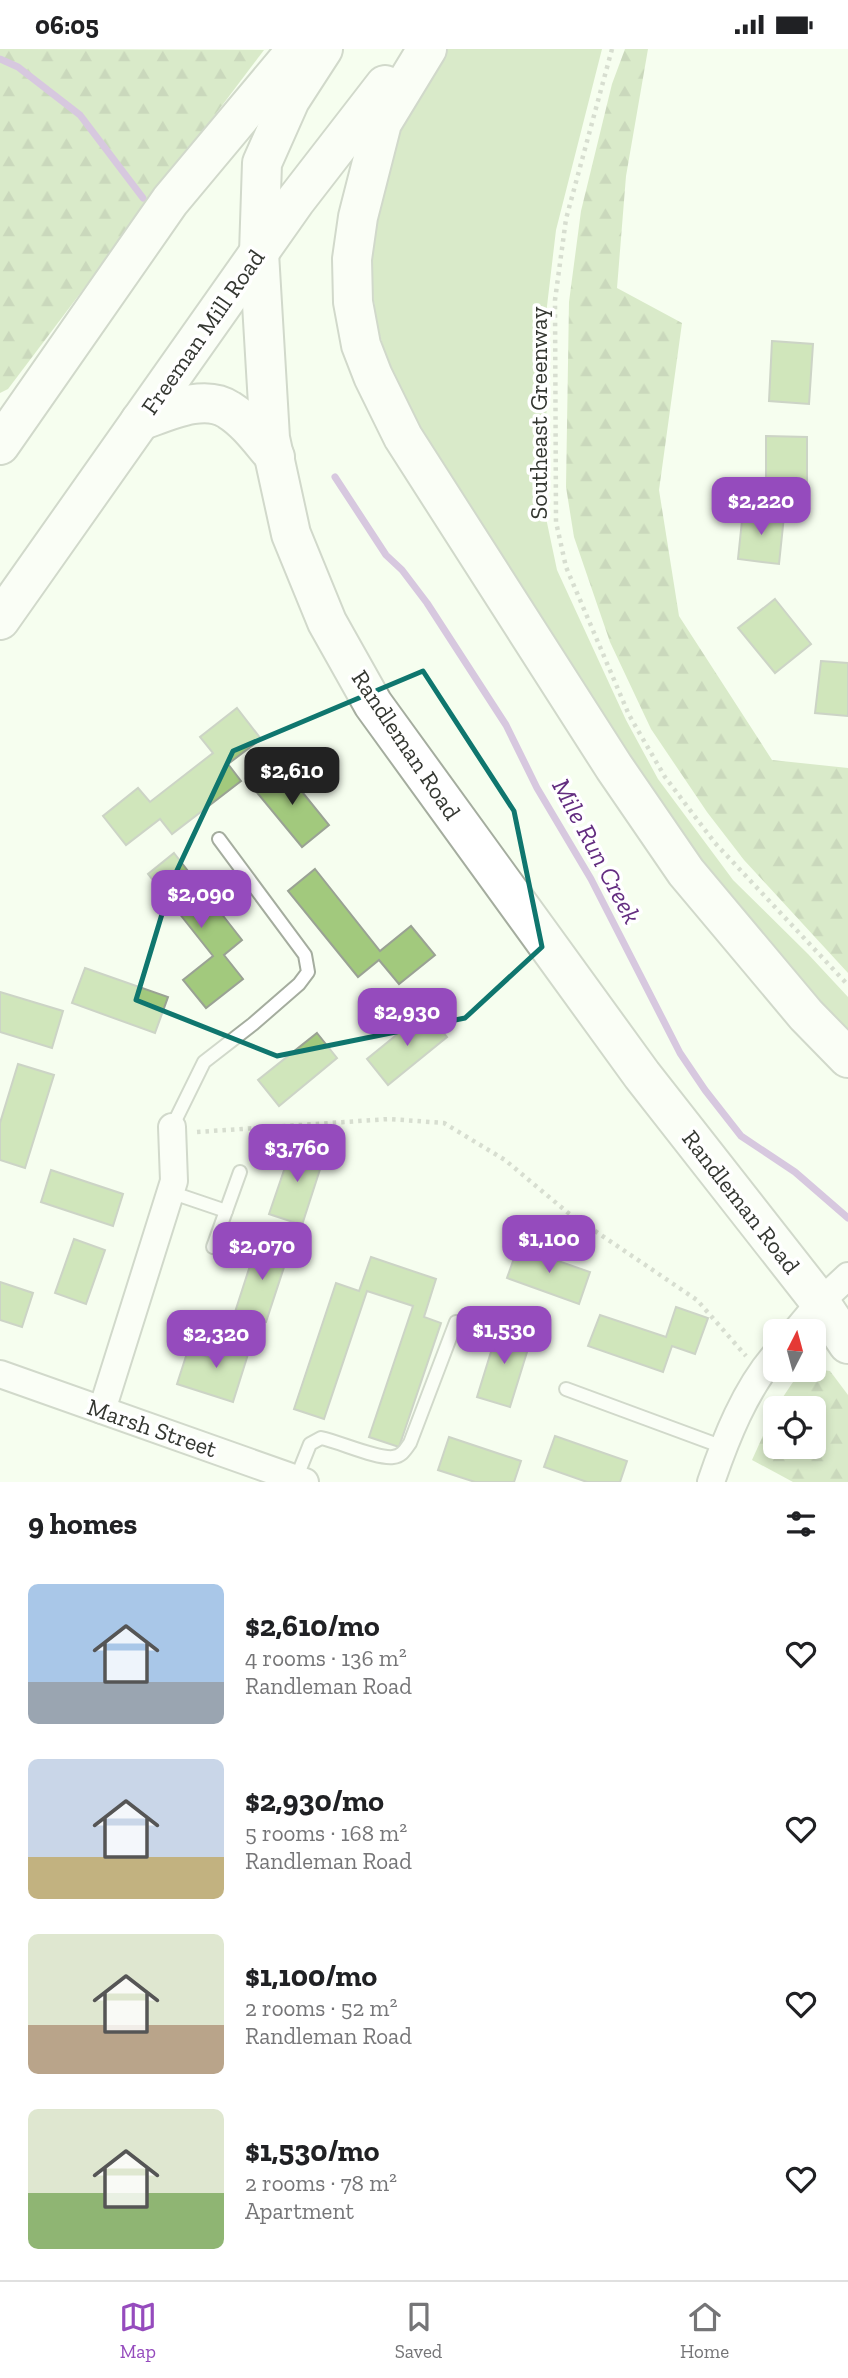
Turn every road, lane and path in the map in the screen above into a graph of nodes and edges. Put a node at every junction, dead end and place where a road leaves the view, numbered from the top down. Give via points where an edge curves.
1 (297, 49) edge
2 (323, 49) edge
3 (412, 49) edge
4 (426, 49) edge
5 (612, 49) edge
6 (259, 253) junction
7 (141, 421) junction
8 (0, 445) edge
9 (275, 457) junction
10 (0, 620) edge
11 (219, 839) dead end
12 (848, 985) edge
13 (848, 1059) edge
14 (172, 1130) junction
15 (240, 1172) dead end
16 (172, 1186) junction
17 (226, 1211) junction
18 (213, 1247) dead end
19 (848, 1276) edge
20 (820, 1302) junction
21 (806, 1319) edge
22 (456, 1322) dead end
23 (848, 1344) edge
24 (763, 1360) edge
25 (763, 1372) edge
26 (0, 1374) edge
27 (566, 1389) dead end
28 (102, 1411) junction
29 (723, 1447) junction
30 (301, 1480) edge
31 (711, 1482) edge

1 - 8 main road via 170,201
2 - 6 main road, Randleman Road via 289,100 262,163
3 - 6 main road, Freeman Mill Road
4 - 13 main road via 382,123 358,217 352,259 360,345 403,437 614,767 686,872
5 - 12 path, Southeast Greenway via 566,219 555,300 556,522 566,567 629,715 664,777 715,843
6 - 7 main road, Freeman Mill Road
6 - 9 main road, Randleman Road via 270,439
7 - 9 main road via 205,403 228,408
7 - 10 main road, Freeman Mill Road
9 - 20 main road, Randleman Road via 291,534 327,622 373,704 642,1075
11 - 14 lane via 305,955 309,972 204,1062
14 - 16 street
14 - 24 path via 389,1119 444,1123 505,1160 567,1212 697,1300
15 - 17 lane
16 - 17 lane
16 - 28 street
17 - 18 lane
19 - 20 street
20 - 21 street
20 - 23 main road, Randleman Road
22 - 30 lane via 404,1453 381,1456 321,1438 310,1444
25 - 29 street
26 - 28 street, Marsh Street
27 - 29 lane
28 - 30 street, Marsh Street
29 - 31 street

